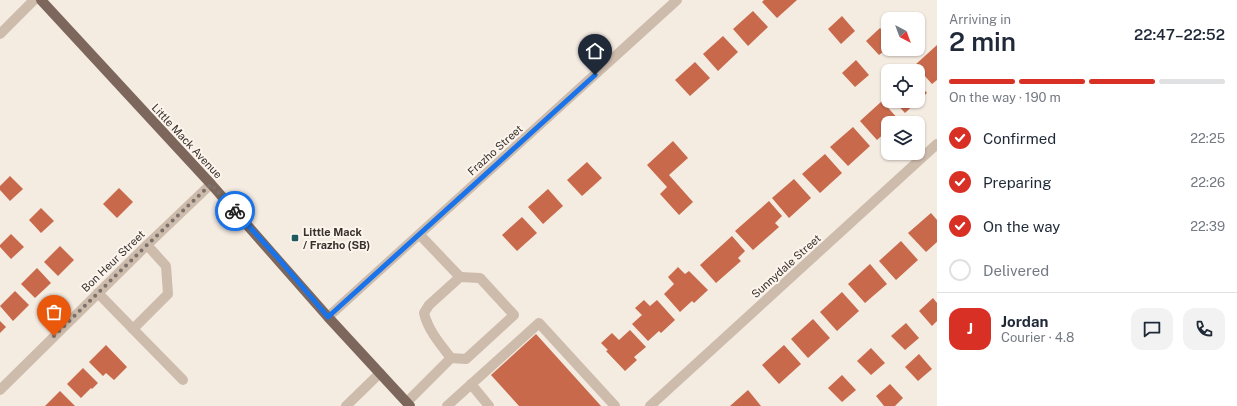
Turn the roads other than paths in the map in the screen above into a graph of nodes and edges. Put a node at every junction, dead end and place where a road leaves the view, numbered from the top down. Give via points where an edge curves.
1 (34, 0) edge
2 (41, 0) edge
3 (677, 0) edge
4 (0, 34) edge
5 (937, 144) edge
6 (211, 184) junction
7 (420, 234) junction
8 (147, 245) junction
9 (460, 277) junction
10 (98, 293) junction
11 (328, 317) junction
12 (133, 329) junction
13 (451, 358) junction
14 (380, 373) junction
15 (183, 380) dead end
16 (471, 384) junction
17 (0, 390) edge
18 (408, 404) edge
19 (346, 406) edge
20 (447, 406) edge
21 (489, 406) edge
22 (615, 406) edge
23 (650, 406) edge

1 - 4 street
2 - 6 main road, Little Mack Avenue
3 - 7 street, Frazho Street
5 - 23 street, Sunnydale Street
6 - 8 street, Bon Heur Street
6 - 11 main road, Little Mack Avenue
7 - 9 street
7 - 11 street, Frazho Street
8 - 10 street, Bon Heur Street
8 - 12 street via 166,266 168,294
9 - 13 street via 429,305 424,313 426,322
9 - 13 street via 480,278 514,315 466,359
10 - 12 street
10 - 17 street, Bon Heur Street
11 - 14 main road, Little Mack Avenue
12 - 15 street
13 - 18 street
14 - 18 main road, Little Mack Avenue
14 - 19 street
16 - 20 street
16 - 21 street
16 - 22 street via 539,323

